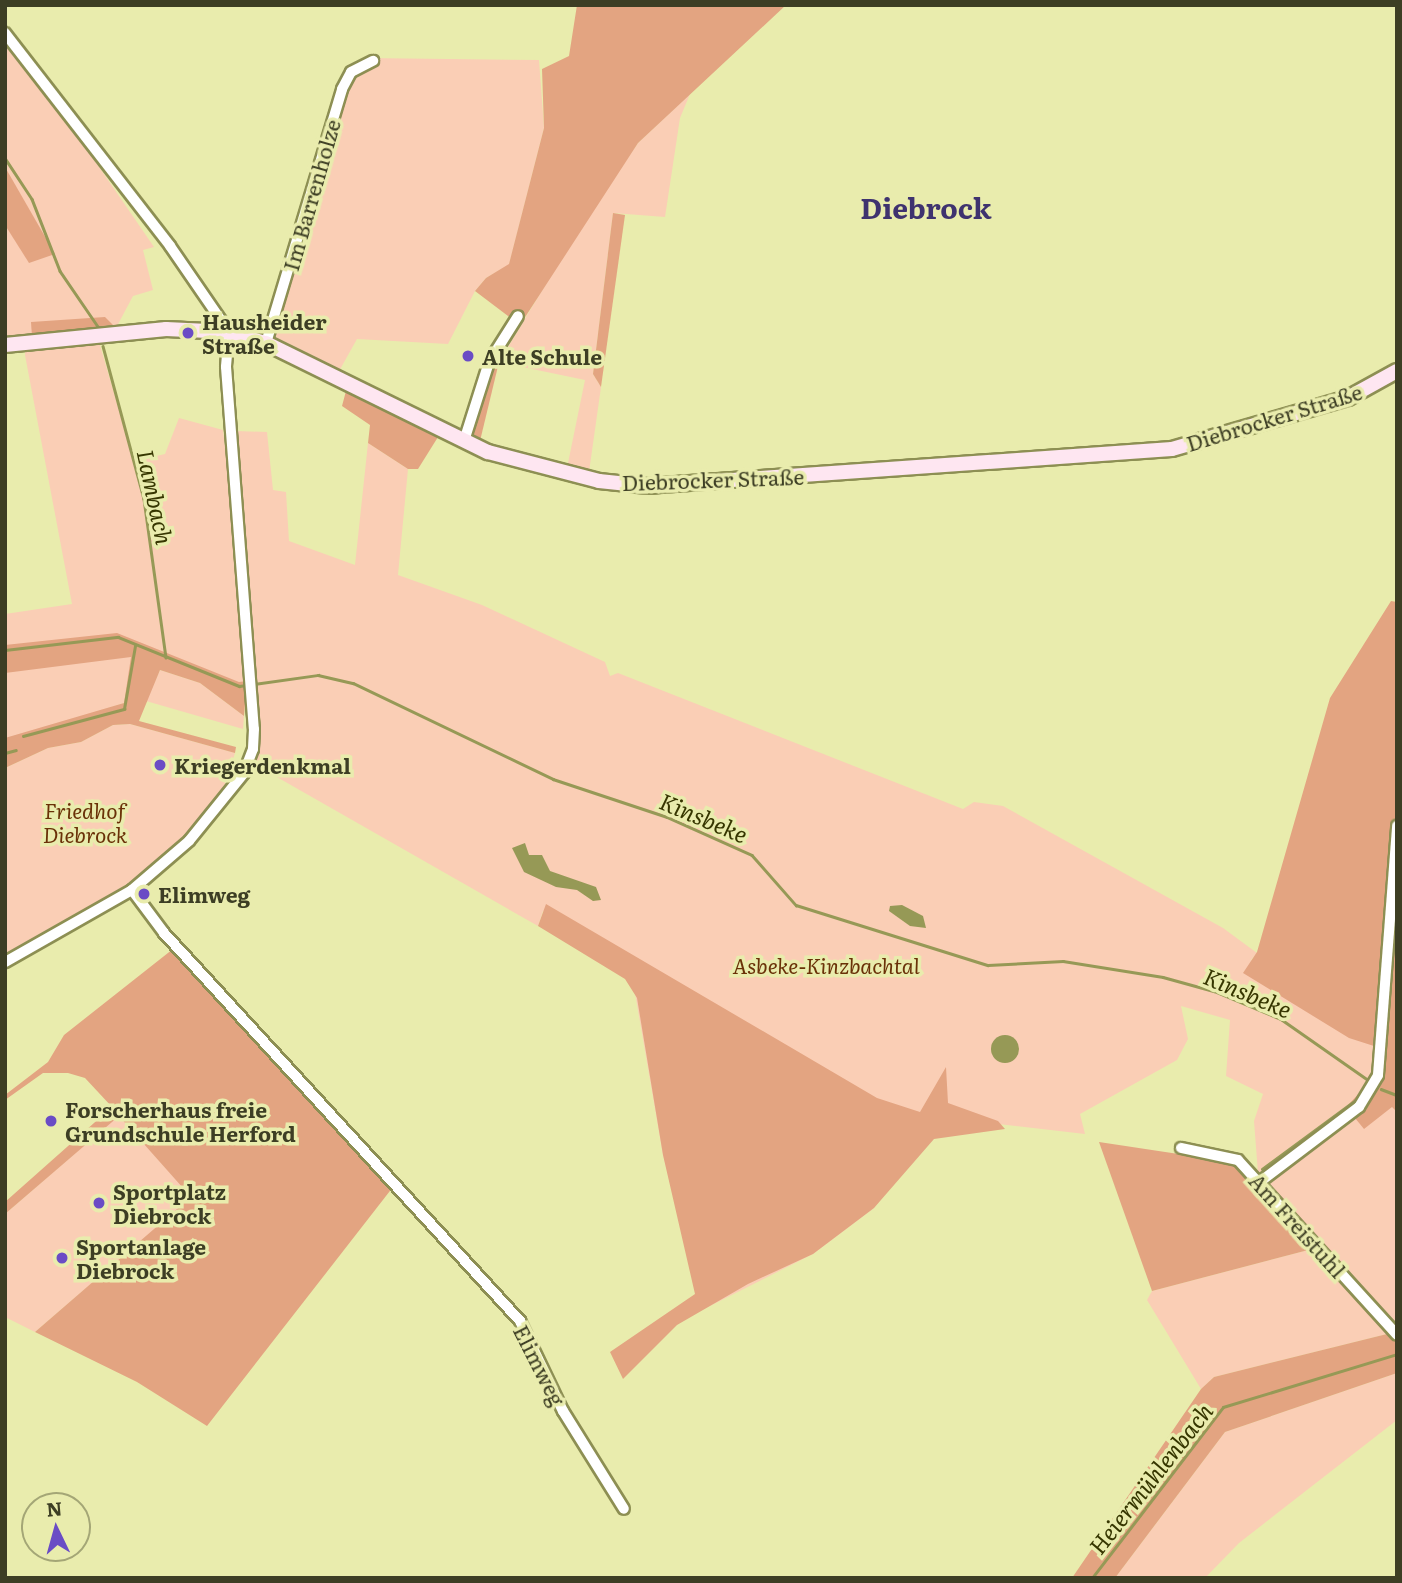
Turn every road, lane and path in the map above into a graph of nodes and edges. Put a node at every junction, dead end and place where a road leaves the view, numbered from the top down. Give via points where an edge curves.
1 (5, 33) edge
2 (373, 61) dead end
3 (518, 316) dead end
4 (229, 332) junction
5 (266, 343) junction
6 (5, 345) edge
7 (1397, 371) edge
8 (464, 442) junction
9 (1397, 826) edge
10 (132, 890) junction
11 (5, 962) edge
12 (1181, 1149) dead end
13 (1261, 1181) junction
14 (1397, 1335) edge
15 (624, 1509) dead end

1 - 4 street via 170,246
2 - 5 street, Im Barrenholze via 356,68 342,89
3 - 8 street via 489,362
4 - 5 main road, Diebrocker Straße
4 - 6 main road, Diebrocker Straße via 166,328
4 - 10 street via 229,414 254,698 253,749 235,789 189,841
5 - 8 main road, Diebrocker Straße
7 - 8 main road, Diebrocker Straße via 1365,391 1323,406 1198,443 1134,454 647,486 561,472
9 - 13 street via 1378,1075 1359,1107
10 - 11 street
10 - 15 street, Elimweg via 164,933 520,1321 563,1411
12 - 13 street, Am Freistuhl via 1238,1160
13 - 14 street, Am Freistuhl

